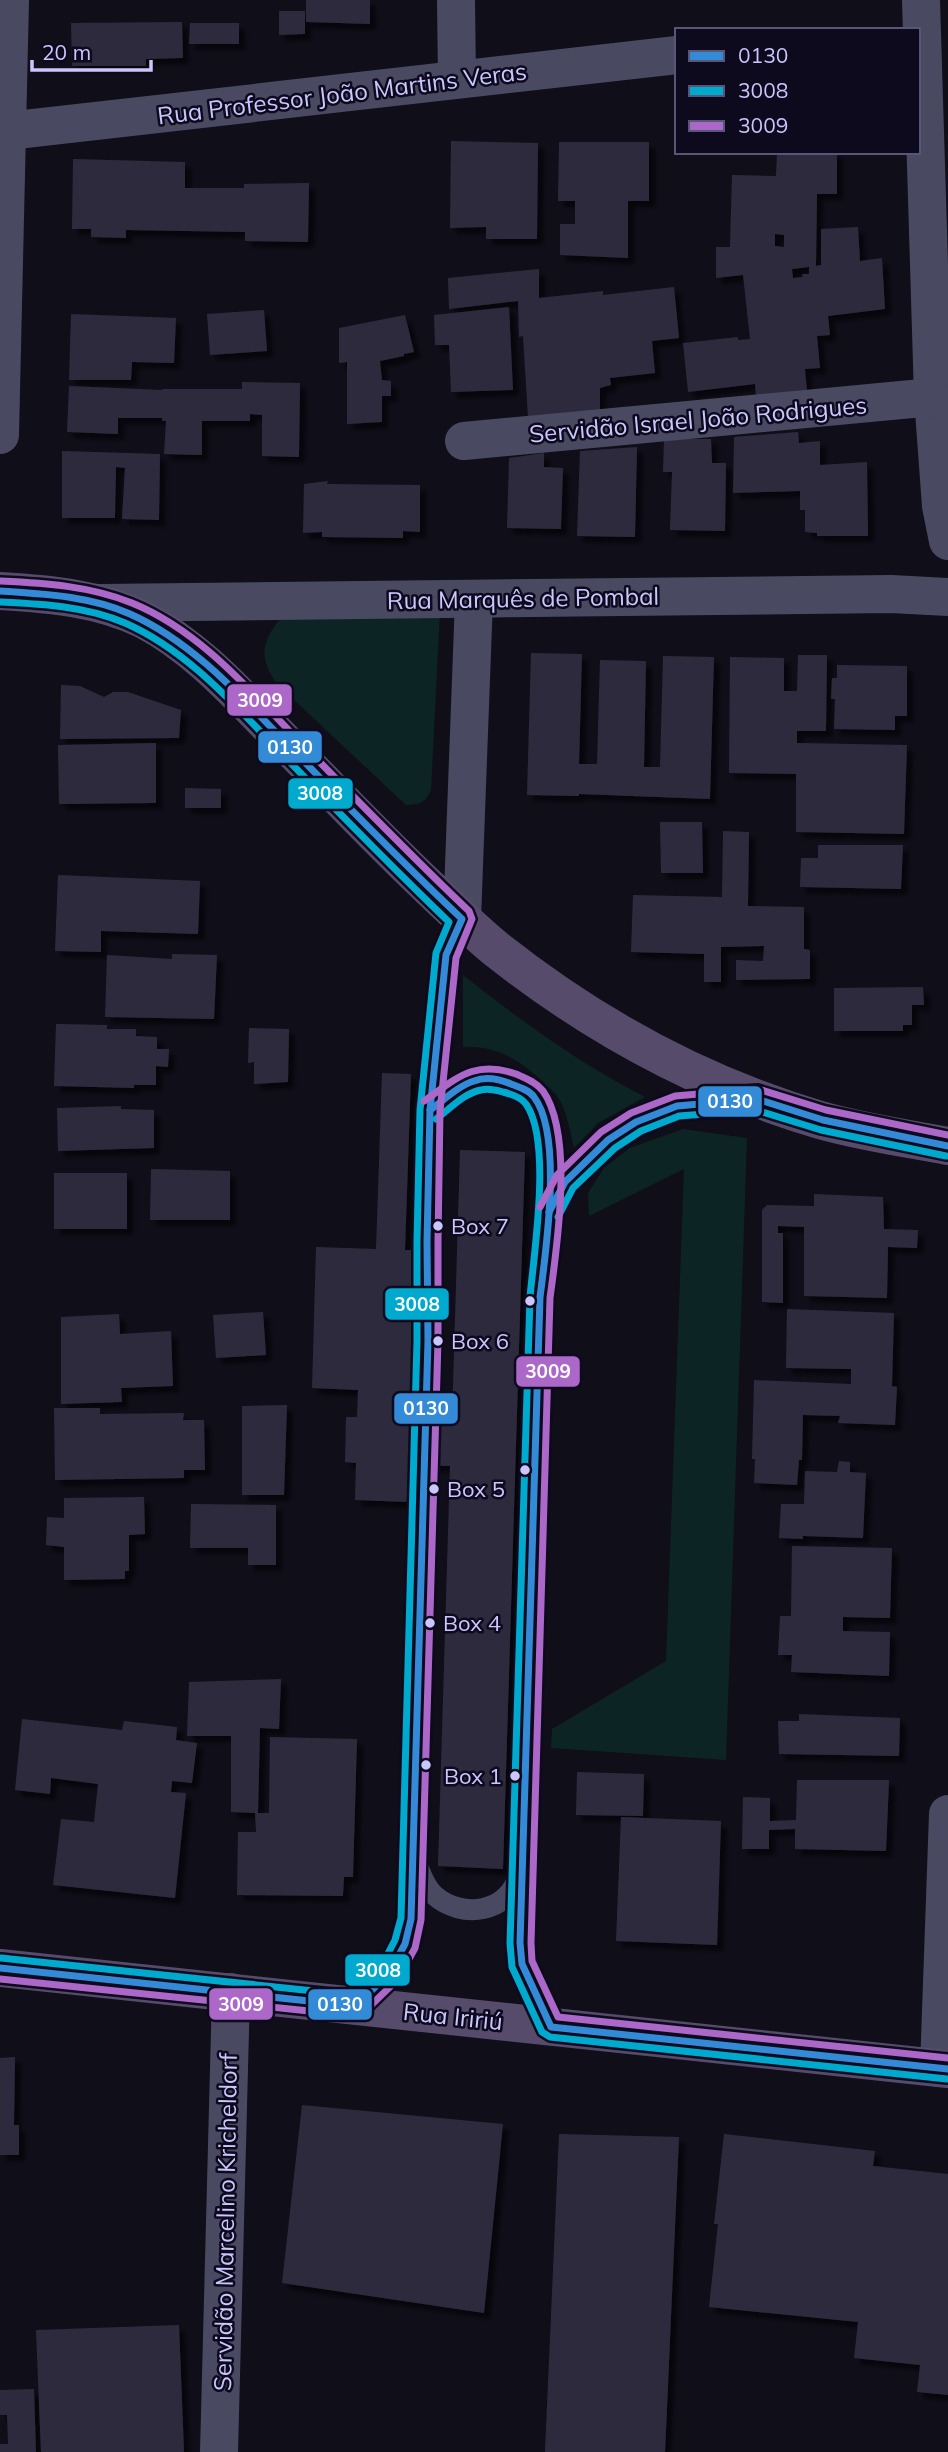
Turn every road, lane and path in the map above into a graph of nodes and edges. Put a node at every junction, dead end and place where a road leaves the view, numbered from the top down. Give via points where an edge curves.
1 (10, 0) edge
2 (456, 0) edge
3 (675, 55) edge
4 (457, 79) junction
5 (7, 131) junction
6 (920, 138) edge
7 (933, 397) junction
8 (0, 435) edge
9 (464, 441) dead end
10 (948, 541) edge
11 (0, 591) edge
12 (948, 597) edge
13 (474, 599) junction
14 (98, 603) junction
15 (462, 919) junction
16 (757, 1100) junction
17 (430, 1110) junction
18 (948, 1146) edge
19 (550, 1212) junction
20 (948, 1814) edge
21 (414, 1856) junction
22 (523, 1862) junction
23 (0, 1968) edge
24 (231, 1992) junction
25 (356, 2006) junction
26 (551, 2027) junction
27 (943, 2069) edge
28 (219, 2452) edge

1 - 5 street
2 - 4 street
3 - 4 street, Rua Professor João Martins Veras
4 - 5 street, Rua Professor João Martins Veras
5 - 8 street
6 - 7 street
7 - 9 street, Servidão Israel João Rodrigues
7 - 10 street
11 - 14 main road via 56,594
12 - 13 street, Rua Marquês de Pombal
13 - 14 street, Rua Marquês de Pombal
13 - 15 street
14 - 15 main road via 144,620 190,650
15 - 16 main road via 503,954 608,1027 677,1065
15 - 17 lane via 446,954
16 - 18 main road via 823,1120
16 - 19 lane via 677,1106 636,1122 584,1161 565,1182
17 - 19 lane via 480,1079 522,1087 534,1097 543,1111 548,1138
17 - 21 lane
19 - 22 lane via 540,1297
20 - 27 street
21 - 22 lane via 431,1894 450,1907 470,1912 507,1897 517,1884
21 - 25 lane via 405,1944 389,1973
22 - 26 lane via 522,1964
23 - 24 main road, Rua Iririú
24 - 25 main road, Rua Iririú
24 - 28 street, Servidão Marcelino Kricheldorf
25 - 26 main road, Rua Iririú
26 - 27 main road, Rua Iririú

